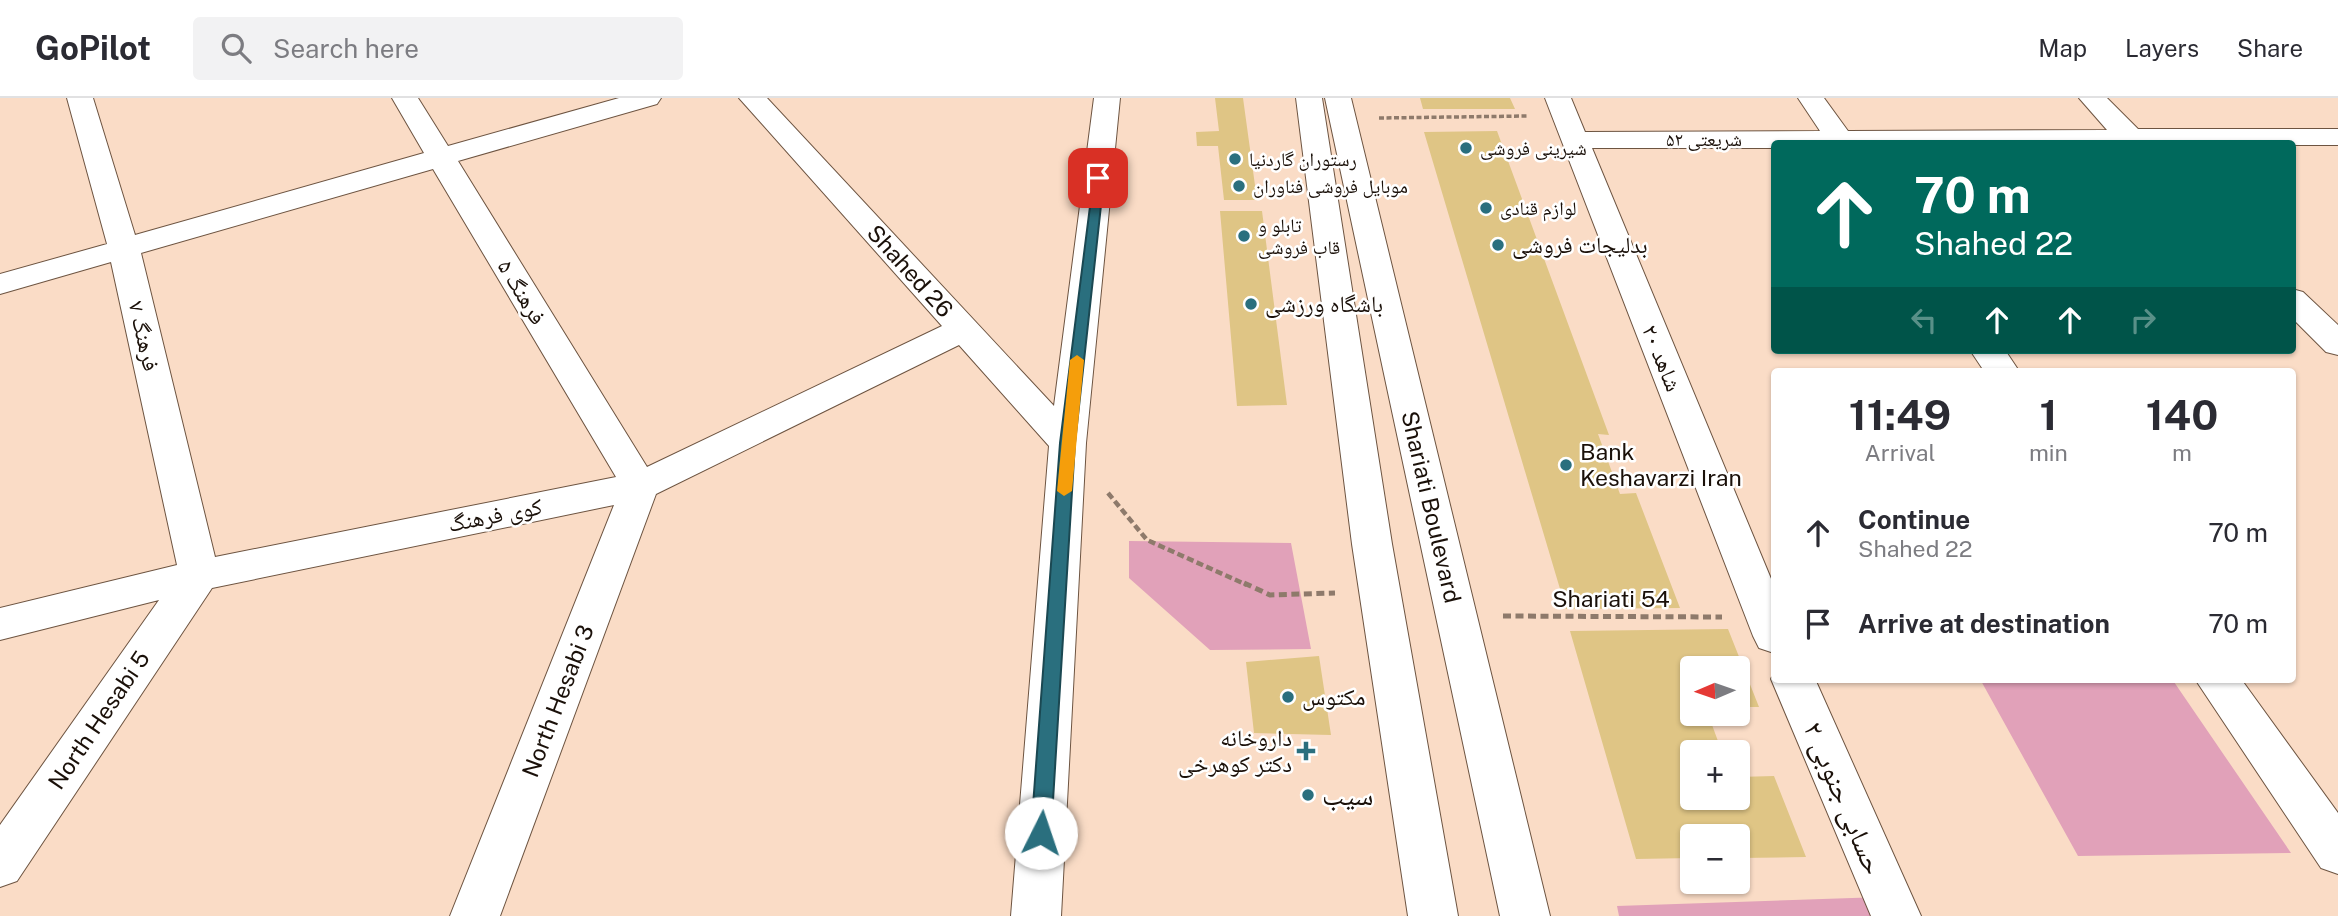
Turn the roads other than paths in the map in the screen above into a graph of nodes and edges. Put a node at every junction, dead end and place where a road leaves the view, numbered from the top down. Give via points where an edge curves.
1 (80, 98) edge
2 (405, 98) edge
3 (648, 98) edge
4 (1107, 98) edge
5 (1309, 98) edge
6 (1811, 98) edge
7 (2092, 98) edge
8 (757, 100) edge
9 (1340, 108) edge
10 (1566, 118) edge
11 (2338, 137) edge
12 (1829, 140) edge
13 (1840, 140) edge
14 (2133, 140) edge
15 (2185, 140) edge
16 (441, 158) junction
17 (124, 248) junction
18 (0, 284) edge
19 (2296, 303) edge
20 (964, 329) junction
21 (2338, 344) edge
22 (1068, 443) junction
23 (640, 486) junction
24 (199, 575) junction
25 (1771, 622) edge
26 (0, 624) edge
27 (1795, 683) edge
28 (2220, 683) edge
29 (2338, 852) edge
30 (0, 865) edge
31 (475, 916) edge
32 (1035, 916) edge
33 (1433, 916) edge
34 (1525, 916) edge
35 (1896, 916) edge

1 - 17 street, فرهنگ ۷
2 - 16 street, فرهنگ ۵
3 - 16 street
4 - 22 street
5 - 33 street via 1380,592
6 - 13 street
7 - 14 street
8 - 20 street, Shahed 26
9 - 34 street, Shariati Boulevard
10 - 12 street, شریعتی ۵۲
10 - 25 street, شاهد ۲۰
11 - 15 street, شریعتی ۵۲
16 - 17 street
16 - 23 street, فرهنگ ۵
17 - 18 street
17 - 24 street, فرهنگ ۷
19 - 21 street
20 - 22 street, Shahed 26
20 - 23 street, کوی فرهنگ
22 - 32 street
23 - 24 street, کوی فرهنگ
23 - 31 street, North Hesabi 3
24 - 26 street, کوی فرهنگ
24 - 30 street, North Hesabi 5
27 - 35 street, حسابی جنوبی ۲
28 - 29 street

